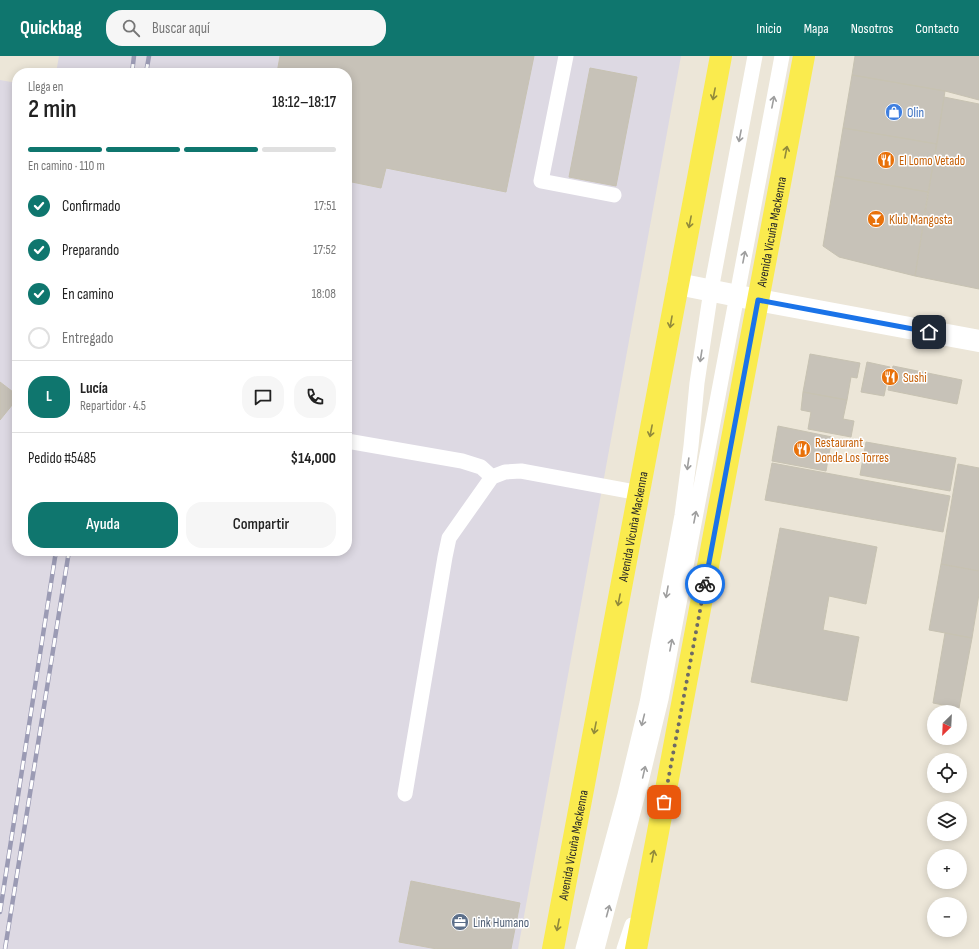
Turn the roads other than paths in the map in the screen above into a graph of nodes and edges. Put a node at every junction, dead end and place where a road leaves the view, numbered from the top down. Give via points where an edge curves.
1 (566, 56) edge
2 (721, 56) edge
3 (755, 56) edge
4 (782, 56) edge
5 (804, 56) edge
6 (614, 196) dead end
7 (678, 284) junction
8 (711, 290) junction
9 (737, 295) junction
10 (758, 300) junction
11 (979, 341) edge
12 (352, 442) edge
13 (492, 477) junction
14 (640, 494) junction
15 (405, 794) dead end
16 (649, 878) junction
17 (554, 949) edge
18 (583, 949) edge
19 (597, 949) edge
20 (624, 949) edge
21 (636, 949) edge

1 - 6 lane via 541,181
2 -> 7 main road, Avenida Vicuña Mackenna
3 -> 8 lane
9 -> 4 lane
10 -> 5 main road, Avenida Vicuña Mackenna
7 - 8 street
7 -> 14 main road, Avenida Vicuña Mackenna
8 - 9 street
8 -> 18 lane via 682,515 647,703 625,796
9 - 10 street
19 -> 9 lane via 661,700
10 - 11 street
16 -> 10 main road, Avenida Vicuña Mackenna
12 - 13 lane via 462,461 481,467
13 - 14 lane via 505,472 520,471
13 - 15 lane via 449,538
14 -> 17 main road, Avenida Vicuña Mackenna
16 - 20 lane
16 - 21 main road, Avenida Vicuña Mackenna

